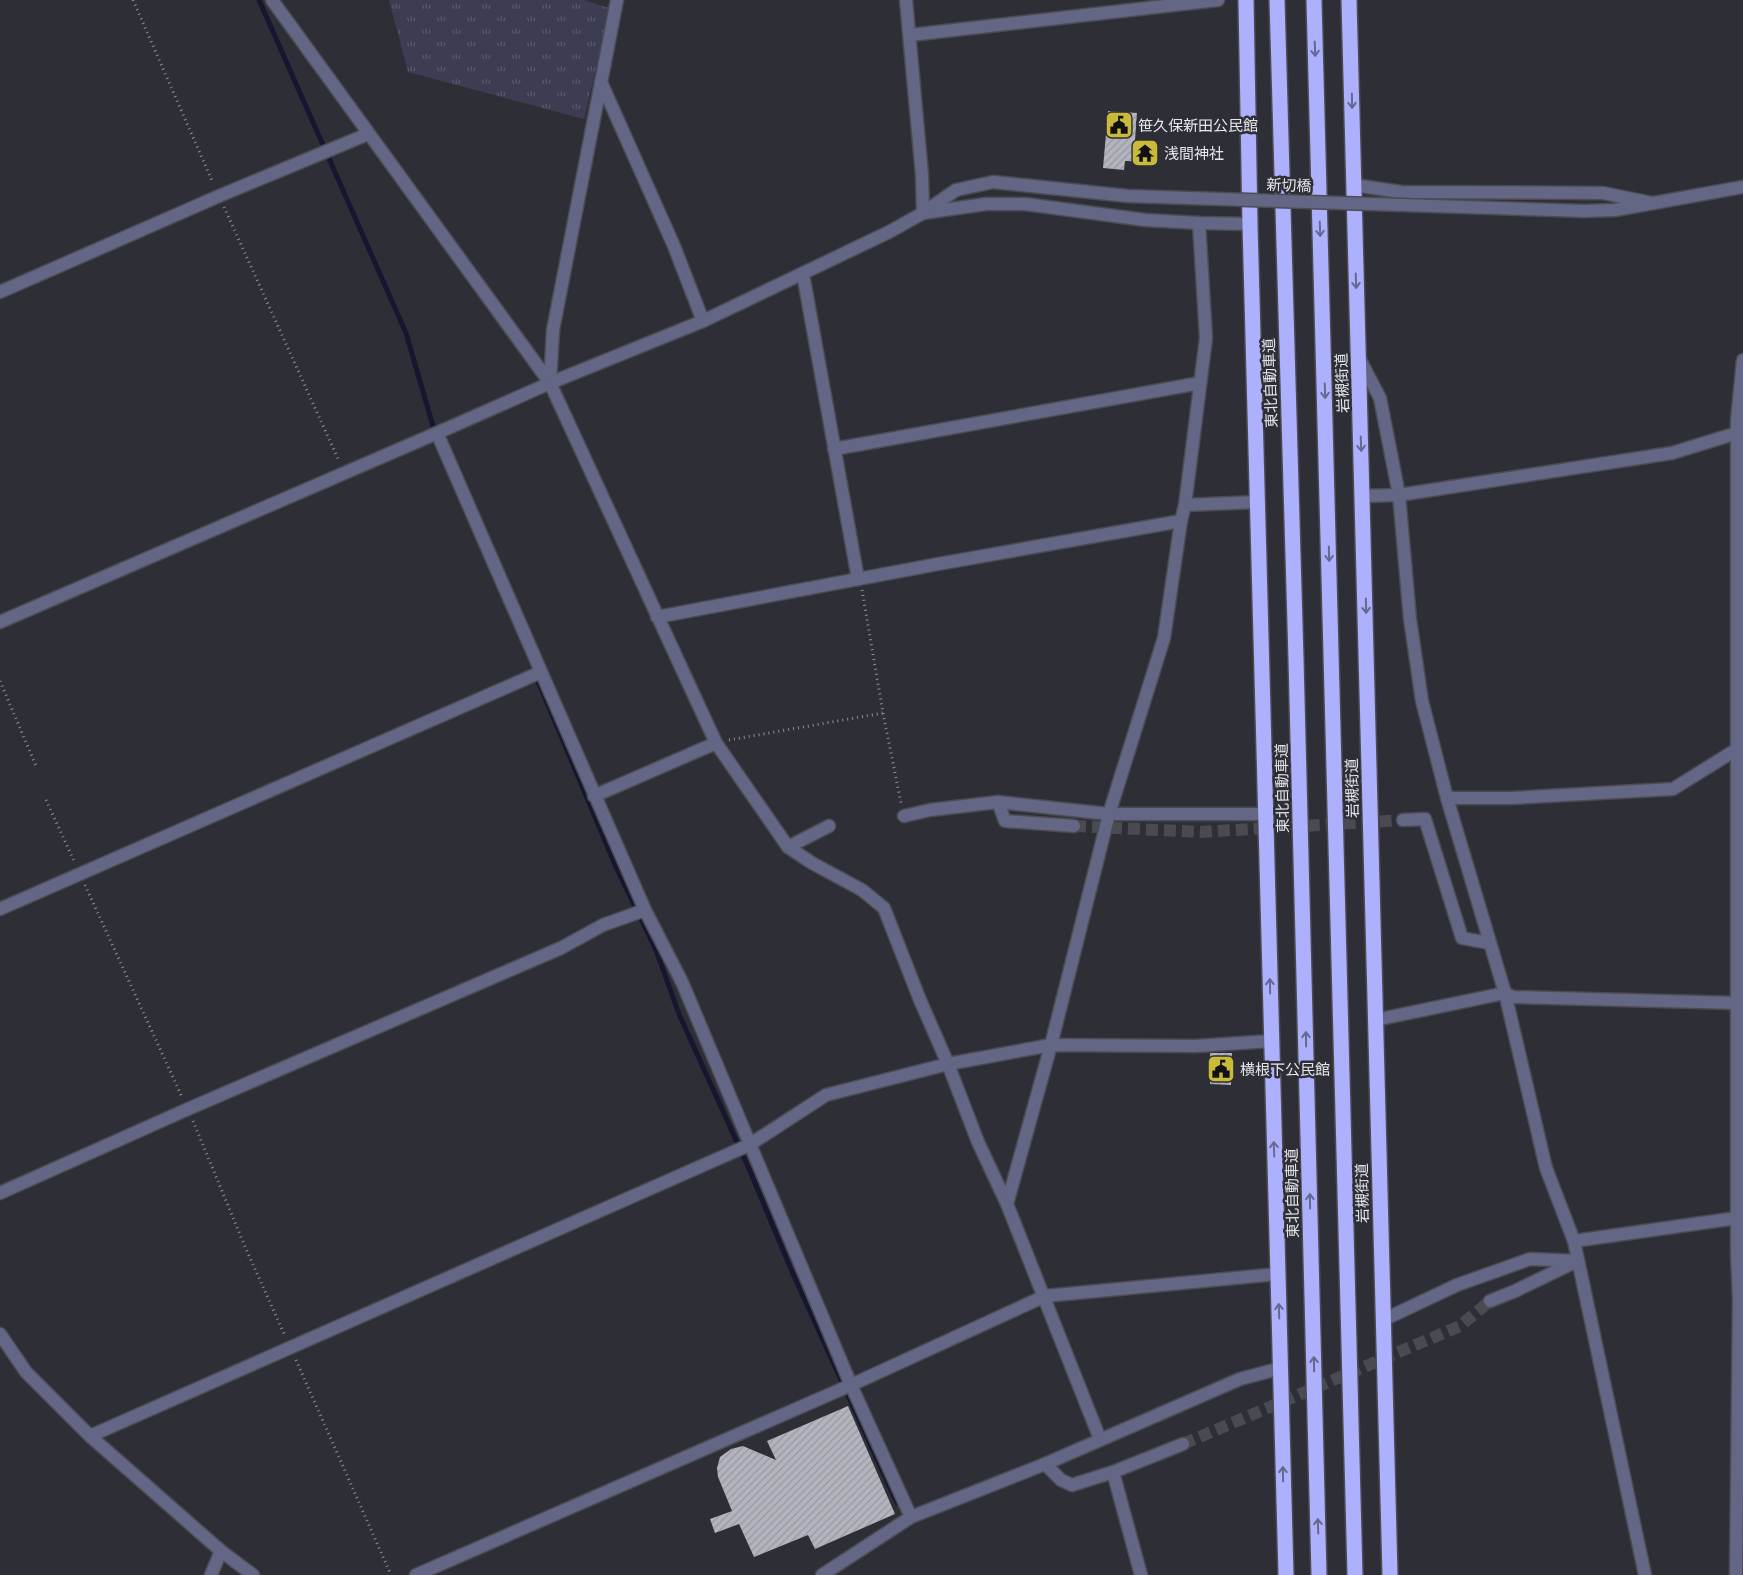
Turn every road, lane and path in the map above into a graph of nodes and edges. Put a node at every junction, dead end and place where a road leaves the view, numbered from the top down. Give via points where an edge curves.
1 (133, 0) edge
2 (272, 0) edge
3 (617, 0) edge
4 (906, 0) edge
5 (1218, 0) edge
6 (1246, 0) edge
7 (1277, 0) edge
8 (1314, 0) edge
9 (1350, 0) edge
10 (910, 35) junction
11 (601, 82) junction
12 (368, 134) junction
13 (1354, 185) junction
14 (1743, 187) edge
15 (219, 196) junction
16 (1652, 203) junction
17 (923, 213) junction
18 (1198, 223) junction
19 (1250, 224) junction
20 (804, 274) junction
21 (0, 292) edge
22 (703, 321) junction
23 (1358, 357) junction
24 (1743, 360) edge
25 (550, 383) junction
26 (1200, 383) junction
27 (1739, 423) edge
28 (437, 433) junction
29 (834, 449) junction
30 (344, 473) junction
31 (1740, 481) edge
32 (1399, 495) junction
33 (1363, 496) junction
34 (1258, 502) junction
35 (1185, 504) junction
36 (1181, 521) junction
37 (859, 579) junction
38 (657, 617) junction
39 (0, 622) edge
40 (541, 672) junction
41 (0, 680) edge
42 (883, 713) junction
43 (716, 743) junction
44 (1740, 747) edge
45 (36, 766) dead end
46 (594, 796) junction
47 (1447, 798) junction
48 (46, 800) dead end
49 (998, 802) junction
50 (1109, 814) junction
51 (1266, 814) junction
52 (904, 816) joint
53 (1403, 820) tunnel mouth
54 (829, 826) dead end
55 (1074, 826) tunnel mouth
56 (788, 847) junction
57 (80, 874) junction
58 (0, 909) edge
59 (645, 910) junction
60 (1489, 943) junction
61 (1505, 993) junction
62 (1737, 1003) junction
63 (1376, 1020) junction
64 (1271, 1041) junction
65 (1052, 1045) junction
66 (948, 1064) junction
67 (188, 1109) junction
68 (749, 1145) junction
69 (0, 1193) edge
70 (1007, 1204) junction
71 (1737, 1218) junction
72 (1574, 1241) junction
73 (1578, 1261) junction
74 (1278, 1274) junction
75 (1045, 1296) junction
76 (1490, 1301) tunnel mouth
77 (1383, 1320) junction
78 (0, 1334) edge
79 (290, 1347) junction
80 (1281, 1368) junction
81 (851, 1385) junction
82 (90, 1436) junction
83 (1100, 1439) junction
84 (1183, 1444) tunnel mouth
85 (1045, 1464) junction
86 (1113, 1472) junction
87 (911, 1517) junction
88 (221, 1550) junction
89 (211, 1575) edge
90 (253, 1575) edge
91 (391, 1575) edge
92 (416, 1575) edge
93 (822, 1575) edge
94 (1141, 1575) edge
95 (1286, 1575) edge
96 (1319, 1575) edge
97 (1356, 1575) edge
98 (1390, 1575) edge
99 (1646, 1575) edge
100 (1736, 1575) edge

1 - 15 path
2 - 12 street
3 - 11 street
4 - 10 street
5 - 10 street
6 - 19 highway
96 -> 7 highway, 東北自動車道
8 -> 97 highway
9 -> 13 highway, 岩槻街道
10 - 17 street
11 - 22 street via 674,246
11 - 25 street via 553,330
12 - 15 street
12 - 25 street
13 - 16 street via 1401,192 1603,193
13 -> 23 highway, 岩槻街道
14 - 16 street, 新切橋
15 - 21 street
15 - 30 path
16 - 17 street, 新切橋, bridge via 1615,210 1584,211 1128,196 993,182 956,190
17 - 18 street via 986,204 1025,204 1145,220
17 - 20 street, 新切橋
18 - 19 street
18 - 26 street via 1206,338
19 - 34 highway
20 - 22 street, 新切橋
20 - 29 street
22 - 25 street, 新切橋
23 - 32 street via 1380,398
23 -> 33 highway, 岩槻街道
24 - 27 street
25 - 28 street, 新切橋
25 - 38 street
26 - 29 street
26 - 35 street
27 - 31 street
27 - 32 street via 1672,453
28 - 30 street, 新切橋
28 - 40 street
29 - 37 street
30 - 39 street, 新切橋
31 - 44 street
32 - 33 street
32 - 47 street via 1410,619 1422,701
33 -> 63 highway, 岩槻街道
34 - 35 street
34 - 51 highway
35 - 36 street
36 - 37 street
36 - 50 street via 1164,638
37 - 38 street
37 - 42 path
38 - 43 street
40 - 46 street
40 - 57 street
41 - 45 path
42 - 43 path
42 - 52 path
43 - 46 street
43 - 56 street
44 - 47 street via 1674,788 1512,798
44 - 62 street
46 - 59 street
47 - 60 street
48 - 57 path
49 - 50 street
49 - 52 street
49 - 55 street via 1005,821
50 - 51 street
50 - 65 street
64 -> 51 highway
53 - 60 street via 1425,818 1462,938
54 - 56 street
56 - 66 street via 862,890 884,908
57 - 58 street
57 - 67 path
59 - 67 street via 604,925 561,948
59 - 68 street via 682,982
60 - 61 street
61 - 62 street via 1513,997
61 - 63 street
61 - 72 street via 1546,1168
62 - 71 street
63 - 77 highway, 岩槻街道
64 - 65 street via 1196,1046
74 -> 64 highway
65 - 66 street
65 - 70 street
66 - 68 street via 826,1095
66 - 70 street via 978,1142
67 - 69 street
67 - 79 path
68 - 79 street
68 - 81 street
70 - 75 street
71 - 72 street
71 - 100 street
72 - 73 street
73 - 76 street
73 - 77 street via 1530,1259 1457,1285
73 - 99 street
74 - 75 street
80 -> 74 highway
75 - 81 street
75 - 83 street
77 - 98 highway, 岩槻街道
78 - 82 street via 26,1372
79 - 82 street
79 - 91 path
80 - 83 street via 1240,1379
95 -> 80 highway
81 - 87 street
81 - 92 street
82 - 88 street
83 - 85 street
84 - 86 street
85 - 86 street via 1061,1480 1072,1485
85 - 87 street
86 - 94 street
87 - 93 street
88 - 89 street
88 - 90 street

